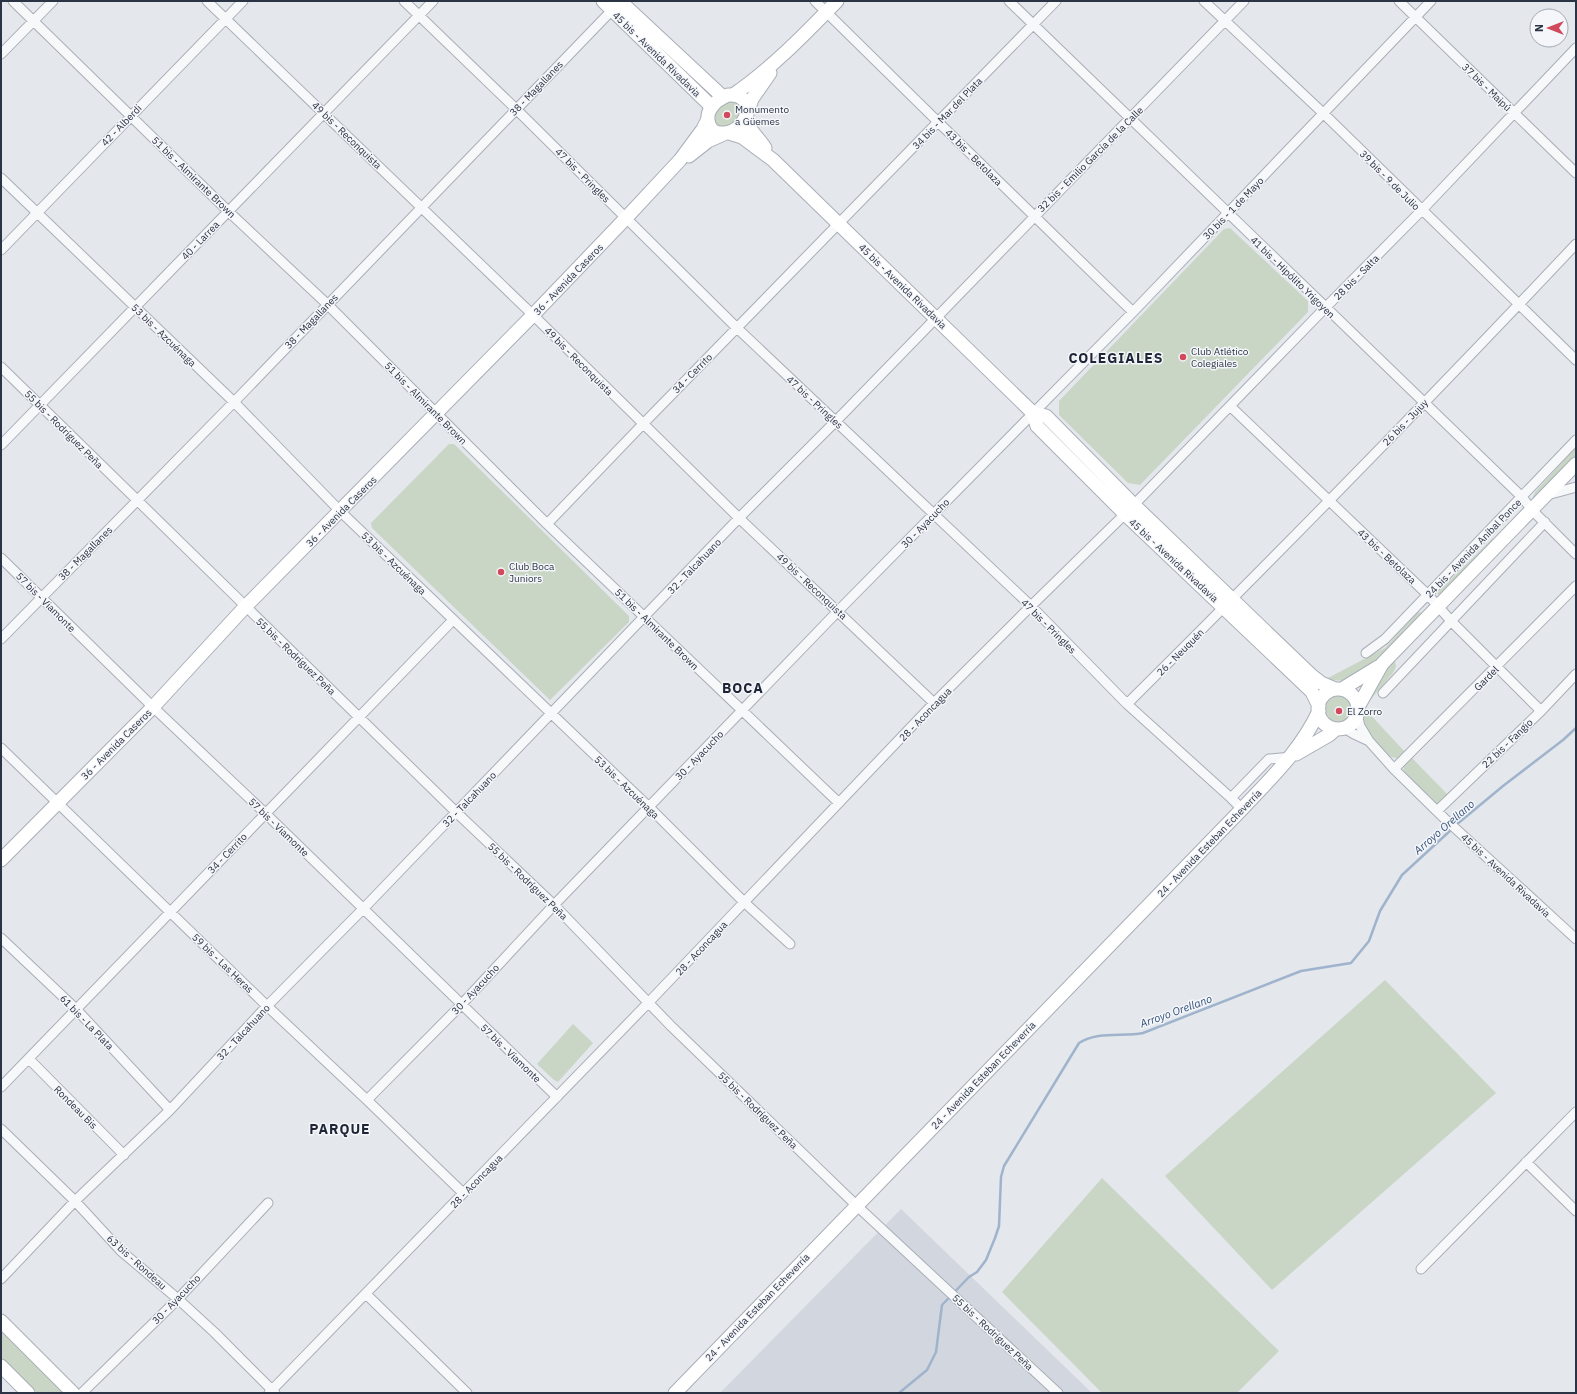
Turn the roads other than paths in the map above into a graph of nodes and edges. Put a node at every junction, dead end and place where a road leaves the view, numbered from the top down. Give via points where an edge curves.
1 (13, 1) edge
2 (53, 1) edge
3 (207, 1) edge
4 (243, 1) edge
5 (404, 1) edge
6 (433, 1) edge
7 (603, 1) edge
8 (815, 1) edge
9 (837, 1) edge
10 (1010, 1) edge
11 (1056, 1) edge
12 (1204, 1) edge
13 (1244, 1) edge
14 (1399, 1) edge
15 (1431, 1) edge
16 (618, 3) edge
17 (826, 12) junction
18 (419, 16) junction
19 (1416, 17) junction
20 (225, 19) junction
21 (33, 21) junction
22 (1225, 21) junction
23 (1033, 24) junction
24 (1576, 48) edge
25 (1, 54) edge
26 (781, 58) junction
27 (728, 96) junction
28 (516, 109) junction
29 (1513, 112) junction
30 (710, 113) junction
31 (1323, 113) junction
32 (325, 114) junction
33 (131, 115) junction
34 (746, 117) junction
35 (1130, 118) junction
36 (939, 121) junction
37 (728, 133) junction
38 (680, 160) junction
39 (773, 160) junction
40 (1576, 173) edge
41 (1, 178) edge
42 (422, 207) junction
43 (228, 211) junction
44 (1421, 211) junction
45 (37, 213) junction
46 (1228, 213) junction
47 (1034, 216) junction
48 (626, 218) junction
49 (839, 224) junction
50 (1576, 244) edge
51 (1, 250) edge
52 (327, 304) junction
53 (1519, 304) junction
54 (135, 308) junction
55 (1325, 308) junction
56 (1133, 312) junction
57 (533, 315) junction
58 (935, 317) junction
59 (737, 328) junction
60 (1576, 360) edge
61 (1, 367) edge
62 (234, 402) junction
63 (1423, 403) junction
64 (40, 405) junction
65 (1230, 406) junction
66 (436, 413) junction
67 (1033, 413) junction
68 (836, 421) junction
69 (643, 424) junction
70 (1576, 440) edge
71 (1, 445) edge
72 (1576, 464) edge
73 (1576, 487) edge
74 (1547, 495) junction
75 (1522, 497) junction
76 (1328, 500) junction
77 (137, 501) junction
78 (1130, 509) junction
79 (1532, 510) junction
80 (340, 512) junction
81 (933, 514) junction
82 (739, 518) junction
83 (1545, 522) junction
84 (547, 524) junction
85 (1576, 554) edge
86 (1, 558) edge
87 (1576, 586) edge
88 (1428, 595) junction
89 (41, 598) junction
90 (1228, 603) junction
91 (1031, 606) junction
92 (1438, 606) junction
93 (245, 608) junction
94 (838, 611) junction
95 (645, 617) junction
96 (453, 620) junction
97 (1452, 622) junction
98 (1, 640) edge
99 (1366, 653) dead end
100 (1382, 664) junction
101 (1496, 668) junction
102 (1576, 674) edge
103 (1338, 689) junction
104 (1383, 693) dead end
105 (934, 703) junction
106 (1127, 704) junction
107 (153, 707) junction
108 (1319, 708) junction
109 (1358, 710) junction
110 (743, 711) junction
111 (1541, 711) junction
112 (550, 714) junction
113 (360, 718) junction
114 (1340, 728) junction
115 (1369, 741) junction
116 (1, 748) edge
117 (1291, 757) junction
118 (1394, 769) junction
119 (1231, 798) junction
120 (58, 803) junction
121 (839, 803) junction
122 (649, 807) junction
123 (1242, 809) junction
124 (1437, 811) junction
125 (456, 812) junction
126 (266, 814) junction
127 (1, 860) edge
128 (744, 902) junction
129 (554, 905) junction
130 (363, 909) junction
131 (170, 912) junction
132 (1, 938) edge
133 (1576, 939) edge
134 (790, 944) dead end
135 (649, 1002) junction
136 (461, 1005) junction
137 (267, 1006) junction
138 (76, 1008) junction
139 (29, 1059) junction
140 (1, 1087) edge
141 (557, 1097) junction
142 (367, 1100) junction
143 (170, 1110) junction
144 (1576, 1112) edge
145 (1, 1130) edge
146 (124, 1156) junction
147 (1526, 1162) junction
148 (463, 1193) junction
149 (76, 1201) junction
150 (268, 1203) dead end
151 (856, 1205) junction
152 (1576, 1211) edge
153 (1421, 1269) dead end
154 (1, 1279) edge
155 (366, 1294) junction
156 (178, 1298) junction
157 (1, 1322) edge
158 (1, 1366) edge
159 (272, 1392) edge
160 (28, 1393) edge
161 (73, 1393) edge
162 (82, 1393) edge
163 (467, 1393) edge
164 (675, 1393) edge
165 (1058, 1393) edge

1 - 21 street, 51 bis - Almirante Brown
2 - 21 street
3 - 20 street, 49 bis - Reconquista
4 - 20 street, 42 - Alberdi
5 - 18 street, 47 bis - Pringles
6 - 18 street, 40 - Larrea
7 - 16 main road, 45 bis - Avenida Rivadavia
8 - 17 street, 43 bis - Betolaza
9 - 17 main road
10 - 23 street, 41 bis - Hipólito Yrigoyen
11 - 23 street, 34 bis - Mar del Plata
12 - 22 street, 39 bis - 9 de Julio
13 - 22 street, 32 bis - Emilio García de la Calle
14 - 19 street, 37 bis - Maipú
15 - 19 street, 30 bis - 1 de Mayo
16 - 27 main road, 45 bis - Avenida Rivadavia
16 - 28 street, 38 - Magallanes
16 - 30 main road, 45 bis - Avenida Rivadavia
17 - 26 main road
17 - 36 street, 43 bis - Betolaza
18 - 28 street, 47 bis - Pringles
18 - 32 street, 40 - Larrea
19 - 29 street, 37 bis - Maipú
19 - 31 street, 30 bis - 1 de Mayo
20 - 32 street, 49 bis - Reconquista
20 - 33 street, 42 - Alberdi
21 - 25 street
21 - 33 street, 51 bis - Almirante Brown
22 - 31 street, 39 bis - 9 de Julio
22 - 35 street, 32 bis - Emilio García de la Calle
23 - 35 street, 41 bis - Hipólito Yrigoyen
23 - 36 street, 34 bis - Mar del Plata
24 - 29 street, 28 bis - Salta
26 - 27 main road via 760,76
26 - 34 main road via 752,99
27 - 30 main road
27 - 34 main road via 738,95 746,102
28 - 42 street, 38 - Magallanes
28 - 48 street, 47 bis - Pringles
29 - 40 street, 37 bis - Maipú
29 - 44 street, 28 bis - Salta
30 - 37 main road via 712,130 717,133
30 - 38 main road, 36 - Avenida Caseros via 703,129
31 - 44 street, 39 bis - 9 de Julio
31 - 46 street, 30 bis - 1 de Mayo
32 - 42 street, 49 bis - Reconquista
32 - 43 street, 40 - Larrea
33 - 43 street, 51 bis - Almirante Brown
33 - 45 street, 42 - Alberdi
34 - 37 main road via 736,130
34 - 39 main road, 45 bis - Avenida Rivadavia via 750,130 761,141
35 - 46 street, 41 bis - Hipólito Yrigoyen
35 - 47 street, 32 bis - Emilio García de la Calle
36 - 47 street, 43 bis - Betolaza
36 - 49 street, 34 bis - Mar del Plata
37 - 38 main road, 36 - Avenida Caseros via 708,141
37 - 39 main road, 45 bis - Avenida Rivadavia via 742,137
38 - 48 main road, 36 - Avenida Caseros
39 - 49 main road, 45 bis - Avenida Rivadavia
41 - 45 street, 53 bis - Azcuénaga
42 - 52 street, 38 - Magallanes
42 - 57 street, 49 bis - Reconquista
43 - 52 street, 51 bis - Almirante Brown
43 - 54 street, 40 - Larrea
44 - 53 street, 39 bis - 9 de Julio
44 - 55 street, 28 bis - Salta
45 - 51 street, 42 - Alberdi
45 - 54 street, 53 bis - Azcuénaga
46 - 55 street, 41 bis - Hipólito Yrigoyen
46 - 56 street, 30 bis - 1 de Mayo
47 - 56 street, 43 bis - Betolaza
47 - 58 street, 32 bis - Emilio García de la Calle
48 - 57 main road, 36 - Avenida Caseros
48 - 59 street, 47 bis - Pringles
49 - 58 main road, 45 bis - Avenida Rivadavia
49 - 59 street, 34 - Cerrito
50 - 53 street, 26 bis - Jujuy
52 - 62 street, 38 - Magallanes
52 - 66 street, 51 bis - Almirante Brown
53 - 60 street, 39 bis - 9 de Julio
53 - 63 street, 26 bis - Jujuy
54 - 62 street, 53 bis - Azcuénaga
54 - 64 street, 40 - Larrea
55 - 63 street, 41 bis - Hipólito Yrigoyen
55 - 65 street, 28 bis - Salta
56 - 67 street, 30 bis - 1 de Mayo
57 - 66 main road, 36 - Avenida Caseros
57 - 69 street, 49 bis - Reconquista
58 - 67 main road, 45 bis - Avenida Rivadavia
58 - 68 street, 32 - Talcahuano
59 - 68 street, 47 bis - Pringles
59 - 69 street, 34 - Cerrito
61 - 64 street, 55 bis - Rodríguez Peña
62 - 77 street, 38 - Magallanes
62 - 80 street, 53 bis - Azcuénaga
63 - 75 street, 41 bis - Hipólito Yrigoyen
63 - 76 street, 26 bis - Jujuy
64 - 71 street, 40 - Larrea
64 - 77 street, 55 bis - Rodríguez Peña
65 - 76 street, 43 bis - Betolaza
65 - 78 street, 28 bis - Salta
66 - 80 main road, 36 - Avenida Caseros
66 - 84 street, 51 bis - Almirante Brown
67 - 78 main road, 45 bis - Avenida Rivadavia via 1046,416
67 - 81 street, 30 - Ayacucho
68 - 81 street, 47 bis - Pringles
68 - 82 street, 32 - Talcahuano
69 - 82 street, 49 bis - Reconquista
69 - 84 street, 34 - Cerrito
70 - 75 street, 24 bis - Avenida Aníbal Ponce
72 - 74 main road, 24 bis - Avenida Aníbal Ponce
73 - 74 street, 24 bis - Avenida Aníbal Ponce
74 - 79 main road, 24 bis - Avenida Aníbal Ponce
75 - 79 street, 41 bis - Hipólito Yrigoyen
75 - 88 street, 24 bis - Avenida Aníbal Ponce
76 - 88 street, 43 bis - Betolaza
76 - 90 street, 26 bis - Jujuy
77 - 89 street, 38 - Magallanes
77 - 93 street, 55 bis - Rodríguez Peña
78 - 90 main road, 45 bis - Avenida Rivadavia
78 - 91 street, 28 - Aconcagua
79 - 83 street, 41 bis - Hipólito Yrigoyen
79 - 92 main road, 24 bis - Avenida Aníbal Ponce
80 - 93 main road, 36 - Avenida Caseros
80 - 96 street, 53 bis - Azcuénaga
81 - 91 street, 47 bis - Pringles
81 - 94 street, 30 - Ayacucho
82 - 94 street, 49 bis - Reconquista
82 - 95 street, 32 - Talcahuano
83 - 85 street, 41 bis - Hipólito Yrigoyen
83 - 97 street
84 - 95 street, 51 bis - Almirante Brown
86 - 89 street, 57 bis - Viamonte
87 - 101 street, Gardel
88 - 92 street, 43 bis - Betolaza
88 - 99 street, 24 bis - Avenida Aníbal Ponce via 1385,639
89 - 98 street, 38 - Magallanes
89 - 107 street, 57 bis - Viamonte
90 - 103 main road, 45 bis - Avenida Rivadavia via 1312,676 1321,683
90 - 106 street, 26 - Neuquén
90 - 108 main road, 45 bis - Avenida Rivadavia via 1307,687
91 - 105 street, 28 - Aconcagua
91 - 106 street, 47 bis - Pringles
92 - 97 street, 43 bis - Betolaza
92 - 100 main road, 24 bis - Avenida Aníbal Ponce
93 - 107 main road, 36 - Avenida Caseros
93 - 113 street, 55 bis - Rodríguez Peña
94 - 105 street, 49 bis - Reconquista
94 - 110 street, 30 - Ayacucho
95 - 110 street, 51 bis - Almirante Brown
95 - 112 street, 32 - Talcahuano
96 - 112 street, 53 bis - Azcuénaga
96 - 113 street, 34 - Cerrito
97 - 101 street, 43 bis - Betolaza
97 - 104 street
100 - 103 main road, 24 bis - Avenida Aníbal Ponce
100 - 109 main road, 24 bis - Avenida Aníbal Ponce
101 - 111 street, 43 bis - Betolaza
101 - 118 street, Gardel
102 - 111 street, 22 bis - Fangio
103 - 108 main road via 1324,695
103 - 109 main road via 1353,695
105 - 121 street, 28 - Aconcagua
106 - 119 street, 47 bis - Pringles
107 - 120 main road, 36 - Avenida Caseros
107 - 126 street, 57 bis - Viamonte
108 - 114 main road via 1322,719 1328,726
108 - 117 main road, 24 - Avenida Esteban Echeverría via 1303,741
109 - 114 main road via 1355,720
109 - 115 street, 45 bis - Avenida Rivadavia via 1360,726
110 - 121 street, 51 bis - Almirante Brown
110 - 122 street, 30 - Ayacucho
111 - 124 street, 22 bis - Fangio
112 - 122 street, 53 bis - Azcuénaga
112 - 125 street, 32 - Talcahuano
113 - 125 street, 55 bis - Rodríguez Peña
113 - 126 street, 34 - Cerrito
114 - 115 street, 45 bis - Avenida Rivadavia
114 - 117 main road, 24 - Avenida Esteban Echeverría
115 - 118 street, 45 bis - Avenida Rivadavia
116 - 120 street, 59 bis - Las Heras
117 - 119 street, 24 - Avenida Esteban Echeverría via 1269,759
117 - 123 main road, 24 - Avenida Esteban Echeverría
118 - 124 street, 45 bis - Avenida Rivadavia
119 - 123 street, 47 bis - Pringles
120 - 127 main road, 36 - Avenida Caseros
120 - 131 street, 59 bis - Las Heras
121 - 128 street, 28 - Aconcagua
122 - 128 street, 53 bis - Azcuénaga
122 - 129 street, 30 - Ayacucho
123 - 151 main road, 24 - Avenida Esteban Echeverría
124 - 133 street, 45 bis - Avenida Rivadavia
125 - 129 street, 55 bis - Rodríguez Peña
125 - 130 street, 32 - Talcahuano
126 - 130 street, 57 bis - Viamonte
126 - 131 street, 34 - Cerrito
128 - 134 street, 53 bis - Azcuénaga
128 - 135 street, 28 - Aconcagua
129 - 135 street, 55 bis - Rodríguez Peña
129 - 136 street, 30 - Ayacucho
130 - 136 street, 57 bis - Viamonte
130 - 137 street, 32 - Talcahuano
131 - 137 street, 59 bis - Las Heras
131 - 138 street, 34 - Cerrito
132 - 138 street, 61 bis - La Plata
135 - 141 street, 28 - Aconcagua
135 - 151 street, 55 bis - Rodríguez Peña
136 - 141 street, 57 bis - Viamonte
136 - 142 street, 30 - Ayacucho
137 - 142 street, 59 bis - Las Heras
137 - 143 street, 32 - Talcahuano
138 - 139 street, 34 - Cerrito
138 - 143 street, 61 bis - La Plata
139 - 140 street, 34 - Cerrito
139 - 146 street, Rondeau Bis
141 - 148 street, 28 - Aconcagua
142 - 148 street, 59 bis - Las Heras
143 - 146 street, 32 - Talcahuano
144 - 147 street
145 - 149 street, 63 bis - Rondeau
146 - 149 street, 32 - Talcahuano
147 - 152 street
147 - 153 street
148 - 155 street, 28 - Aconcagua
149 - 154 street, 32 - Talcahuano
149 - 156 street, 63 bis - Rondeau via 121,1251
150 - 156 street, 30 - Ayacucho
151 - 164 main road, 24 - Avenida Esteban Echeverría
151 - 165 street, 55 bis - Rodríguez Peña
155 - 159 street, 28 - Aconcagua
155 - 163 street
156 - 159 street, 63 bis - Rondeau
156 - 162 street, 30 - Ayacucho
157 - 161 main road
158 - 160 main road

